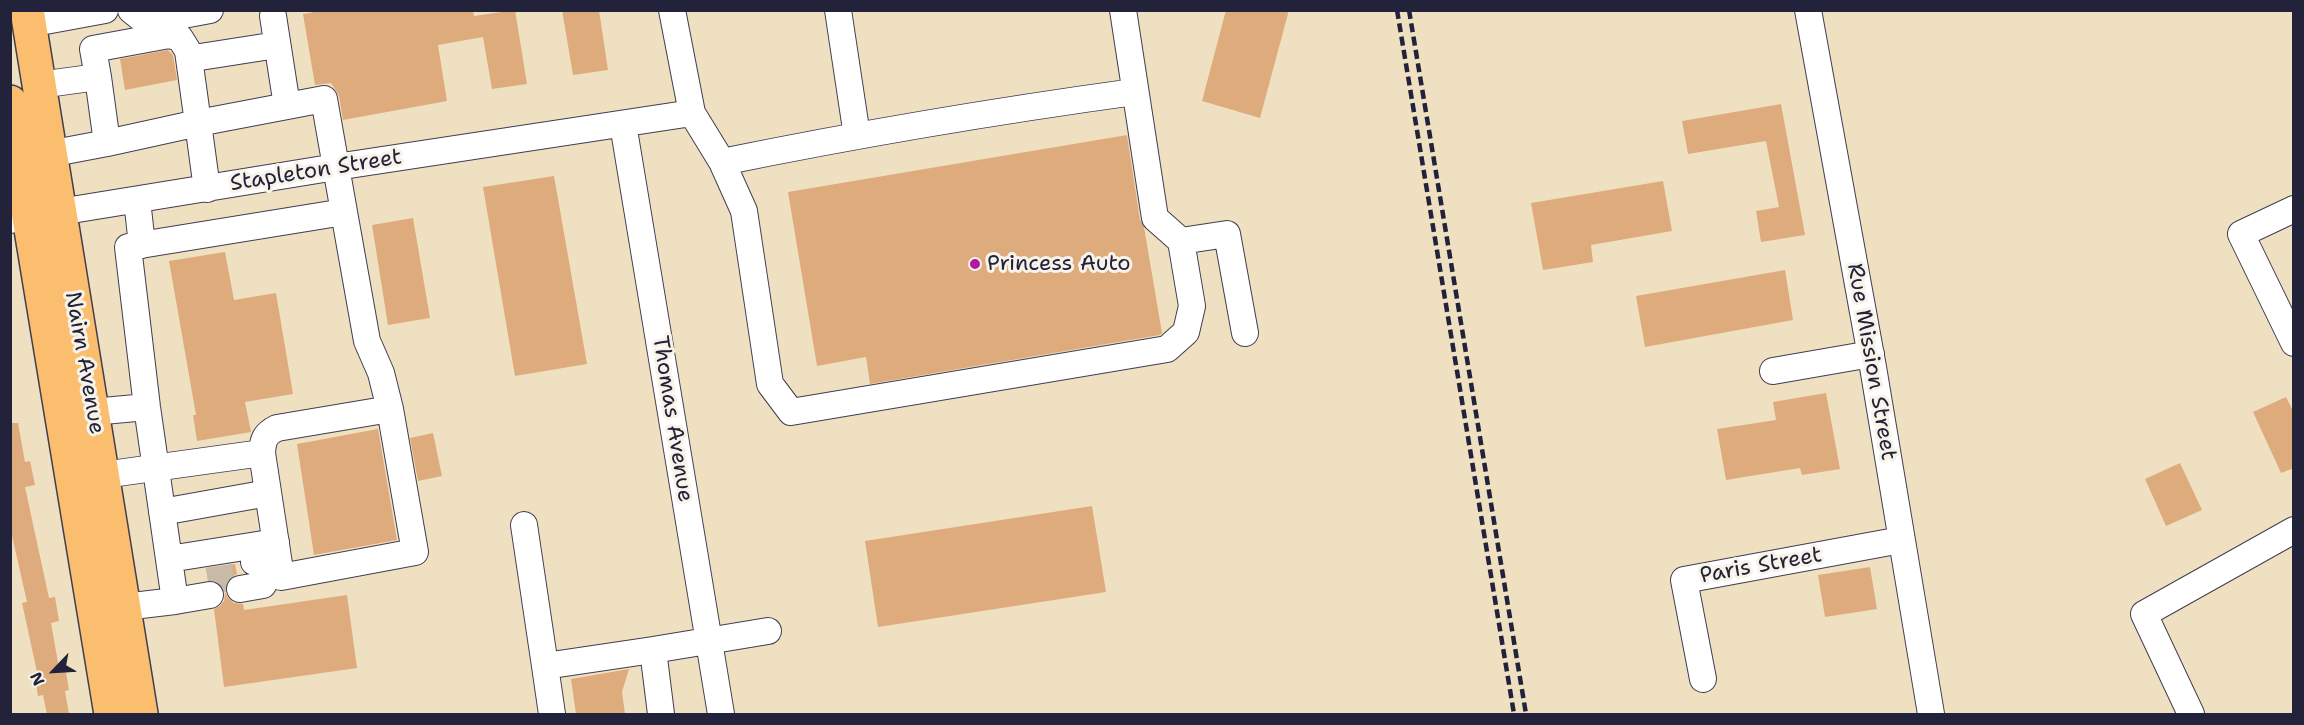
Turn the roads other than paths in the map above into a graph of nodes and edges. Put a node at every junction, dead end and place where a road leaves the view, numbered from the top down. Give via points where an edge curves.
1 (131, 10) edge
2 (210, 10) edge
3 (672, 10) edge
4 (838, 10) edge
5 (1123, 10) edge
6 (1808, 10) edge
7 (95, 11) edge
8 (273, 16) dead end
9 (22, 20) edge
10 (277, 45) junction
11 (200, 57) dead end
12 (98, 77) junction
13 (39, 85) junction
14 (1134, 92) junction
15 (10, 102) edge
16 (287, 106) junction
17 (692, 113) junction
18 (198, 123) junction
19 (623, 124) junction
20 (857, 136) junction
21 (108, 143) junction
22 (49, 154) junction
23 (722, 162) junction
24 (336, 167) junction
25 (207, 189) junction
26 (136, 200) junction
27 (2294, 208) edge
28 (344, 212) junction
29 (33, 217) edge
30 (1180, 241) junction
31 (142, 245) junction
32 (1245, 333) dead end
33 (2294, 343) edge
34 (1871, 354) junction
35 (1773, 371) dead end
36 (147, 407) junction
37 (390, 409) junction
38 (92, 412) junction
39 (262, 453) junction
40 (156, 466) junction
41 (88, 477) junction
42 (268, 493) junction
43 (162, 512) junction
44 (524, 525) dead end
45 (2294, 530) edge
46 (1902, 540) junction
47 (276, 542) junction
48 (275, 570) junction
49 (238, 576) tunnel mouth
50 (172, 580) junction
51 (208, 581) tunnel mouth
52 (124, 607) junction
53 (768, 631) dead end
54 (709, 642) junction
55 (653, 650) junction
56 (544, 666) junction
57 (1703, 679) dead end
58 (111, 714) edge
59 (141, 714) edge
60 (552, 714) edge
61 (661, 714) edge
62 (721, 714) edge
63 (1931, 714) edge
64 (2191, 714) edge

1 - 2 street via 146,22
3 - 17 street
4 - 20 street
5 - 14 street
6 - 34 street, Rue Mission Street
7 - 9 street
8 - 10 street
9 - 13 main road, Nairn Avenue
10 - 11 street
10 - 16 street
12 - 13 street
12 - 18 street via 93,48 169,35 180,38 188,51
12 - 21 street
13 - 22 main road, Nairn Avenue
14 - 20 street
14 - 30 street via 1155,218
15 - 29 main road, Nairn Avenue
16 - 18 street
16 - 24 street via 324,99
17 - 19 street, Stapleton Street
17 - 23 street
18 - 21 street
18 - 25 street
19 - 24 street, Stapleton Street
19 - 54 street, Thomas Avenue
20 - 23 street
21 - 22 street
22 - 29 main road, Nairn Avenue
23 - 30 street via 744,210 770,384 791,412 1167,349 1186,332 1192,306
24 - 25 street, Stapleton Street
24 - 28 street
25 - 26 street, Stapleton Street
26 - 29 street, Stapleton Street
26 - 31 street
27 - 33 street via 2241,234
28 - 31 street
28 - 37 street via 367,341 381,373
29 - 38 main road, Nairn Avenue
29 - 41 main road, Nairn Avenue
30 - 32 street via 1227,234
31 - 36 street via 128,248
34 - 35 street
34 - 46 street, Rue Mission Street
36 - 38 street
36 - 40 street
37 - 39 street via 276,428 263,440
37 - 48 street via 415,552 281,578
38 - 41 main road, Nairn Avenue
39 - 40 street
39 - 42 street
40 - 41 street
40 - 43 street
41 - 52 main road, Nairn Avenue
41 - 58 main road, Nairn Avenue
42 - 43 street
42 - 47 street
43 - 50 street
44 - 56 street
45 - 64 street via 2144,614
46 - 57 street, Paris Street via 1684,580
46 - 63 street, Rue Mission Street
47 - 48 street
47 - 50 street
48 - 49 street via 260,561
50 - 51 street
50 - 52 street
52 - 59 main road, Nairn Avenue
53 - 54 street
54 - 55 street
54 - 62 street, Thomas Avenue
55 - 56 street
55 - 61 street
56 - 60 street

